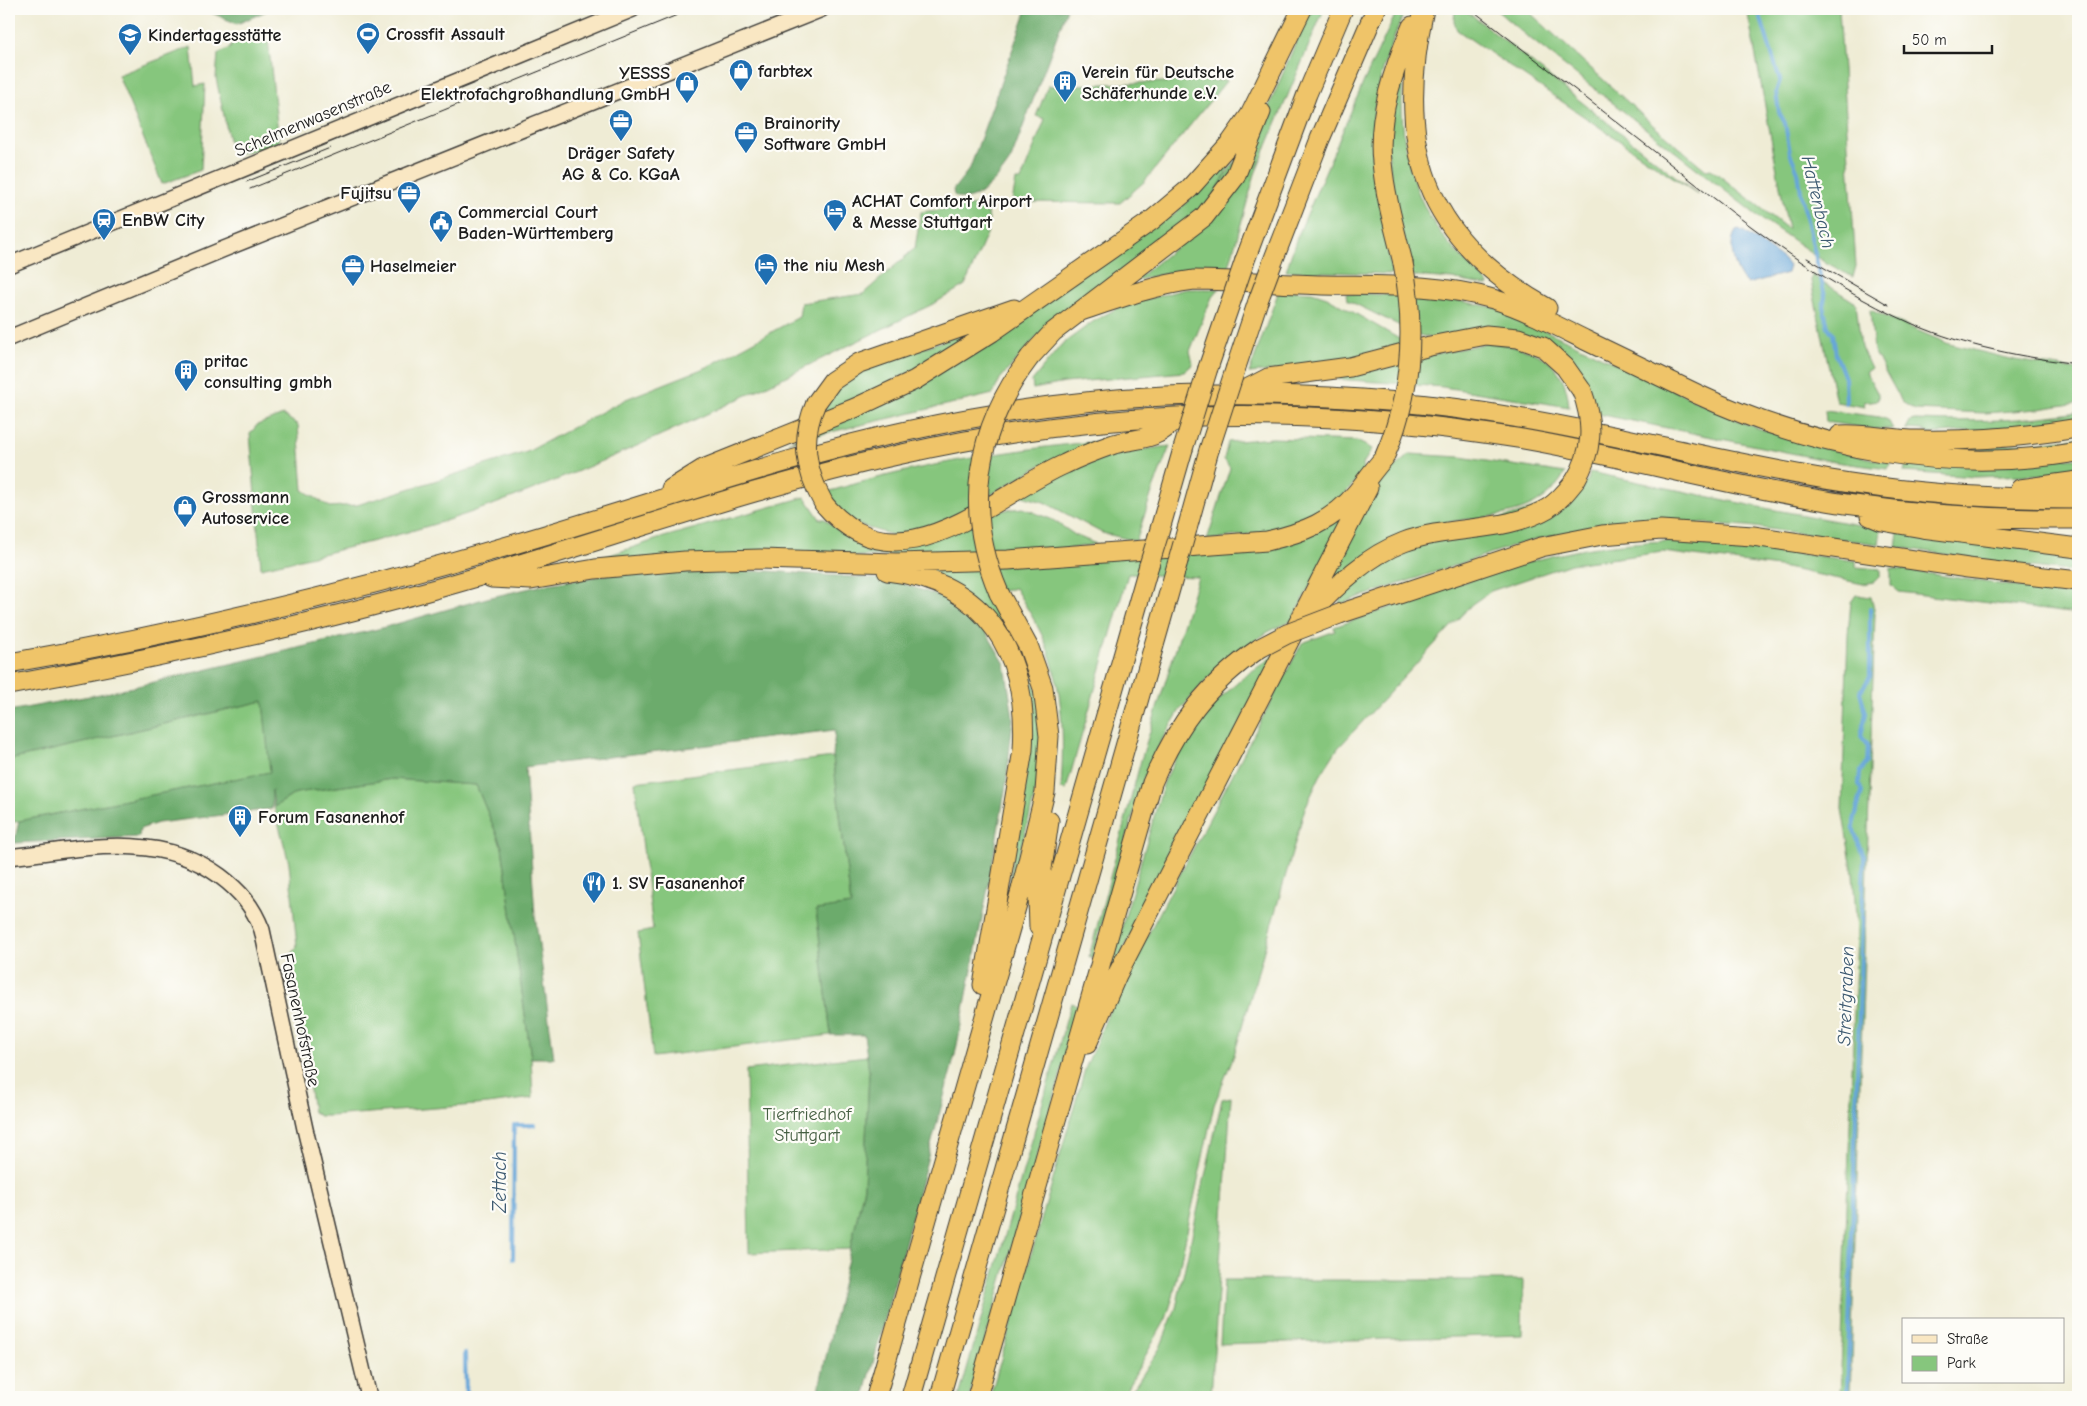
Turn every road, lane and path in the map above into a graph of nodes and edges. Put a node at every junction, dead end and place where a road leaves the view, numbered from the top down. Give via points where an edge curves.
1 (633, 9) edge
2 (822, 9) edge
3 (1302, 9) edge
4 (1343, 9) edge
5 (1376, 9) edge
6 (1419, 9) edge
7 (1424, 9) edge
8 (1289, 38) junction
9 (9, 265) edge
10 (1034, 302) junction
11 (1081, 311) junction
12 (9, 338) edge
13 (1582, 338) junction
14 (1235, 395) junction
15 (1179, 417) junction
16 (2078, 428) edge
17 (1899, 447) junction
18 (2078, 452) edge
19 (1384, 458) junction
20 (2078, 480) edge
21 (1980, 496) junction
22 (2078, 498) edge
23 (644, 505) junction
24 (1891, 516) junction
25 (2078, 519) edge
26 (2078, 548) edge
27 (840, 561) junction
28 (477, 577) junction
29 (2073, 583) edge
30 (1298, 626) junction
31 (9, 663) edge
32 (9, 685) edge
33 (1045, 792) junction
34 (9, 856) edge
35 (1040, 946) junction
36 (977, 1041) junction
37 (1070, 1067) junction
38 (369, 1397) edge
39 (876, 1397) edge
40 (911, 1397) edge
41 (940, 1397) edge
42 (977, 1397) edge

1 - 9 street, Schelmenwasenstraße
2 - 12 street
3 - 8 highway
4 - 35 highway, bridge via 1306,94 1208,368
5 - 41 highway, bridge via 1272,261 1209,450
6 - 19 highway, bridge via 1392,81 1381,139 1384,182 1410,306 1410,350 1400,414
7 - 13 highway via 1415,56 1412,103 1418,150 1434,198 1461,240 1492,273 1559,314
8 - 10 highway via 1250,115 1231,142 1189,189 1151,221
8 - 11 highway via 1241,164 1218,202 1204,218
10 - 15 highway, bridge via 859,363 832,381 816,403 807,432 806,455 810,476 824,504 836,519 860,534 892,542 910,542 942,531 1048,471 1114,444 1157,434
10 - 23 highway via 915,380 704,469
11 - 13 highway via 1167,283 1194,280 1388,286 1440,289 1490,298 1518,307
11 - 33 highway, bridge via 1053,332 1016,374 992,422 979,471 981,538 989,570 1029,648 1043,688 1049,736
13 - 17 highway via 1735,411 1814,438
14 - 21 highway via 1366,399 1477,411 1792,473 1895,489
14 - 23 highway via 1103,401 1013,411 857,443
14 - 30 highway, bridge via 1268,378 1350,367 1486,335 1518,338 1542,347 1565,367 1582,391 1589,415 1591,438 1587,459 1575,481 1550,507 1532,516 1404,542 1383,552 1330,593
15 - 24 highway via 1295,416 1464,430 1557,446
15 - 28 highway via 1026,431 902,454 782,485
16 - 17 highway
17 - 18 highway via 1953,460 2005,460
19 - 27 highway via 1334,515 1306,530 1267,541 1008,560
19 - 30 highway
20 - 21 highway
21 - 22 highway
23 - 31 highway via 458,561 313,600 181,630
24 - 25 highway
24 - 26 highway
27 - 28 highway via 701,560 595,569 531,580
27 - 36 highway via 922,578 969,601 996,630 1012,658 1021,684 1023,750 983,981
28 - 32 highway via 272,631
29 - 37 highway, bridge via 1730,533 1661,530 1610,534 1533,550 1287,634 1260,648 1226,673 1209,689 1176,732 1142,816
30 - 37 highway via 1117,976 1087,1045
33 - 35 highway via 1049,826 1038,897
33 - 36 highway
34 - 38 street, Fasanenhofstraße via 135,846 168,850 209,868 240,893 252,908 262,930 304,1129
35 - 40 highway
36 - 39 highway
37 - 42 highway

